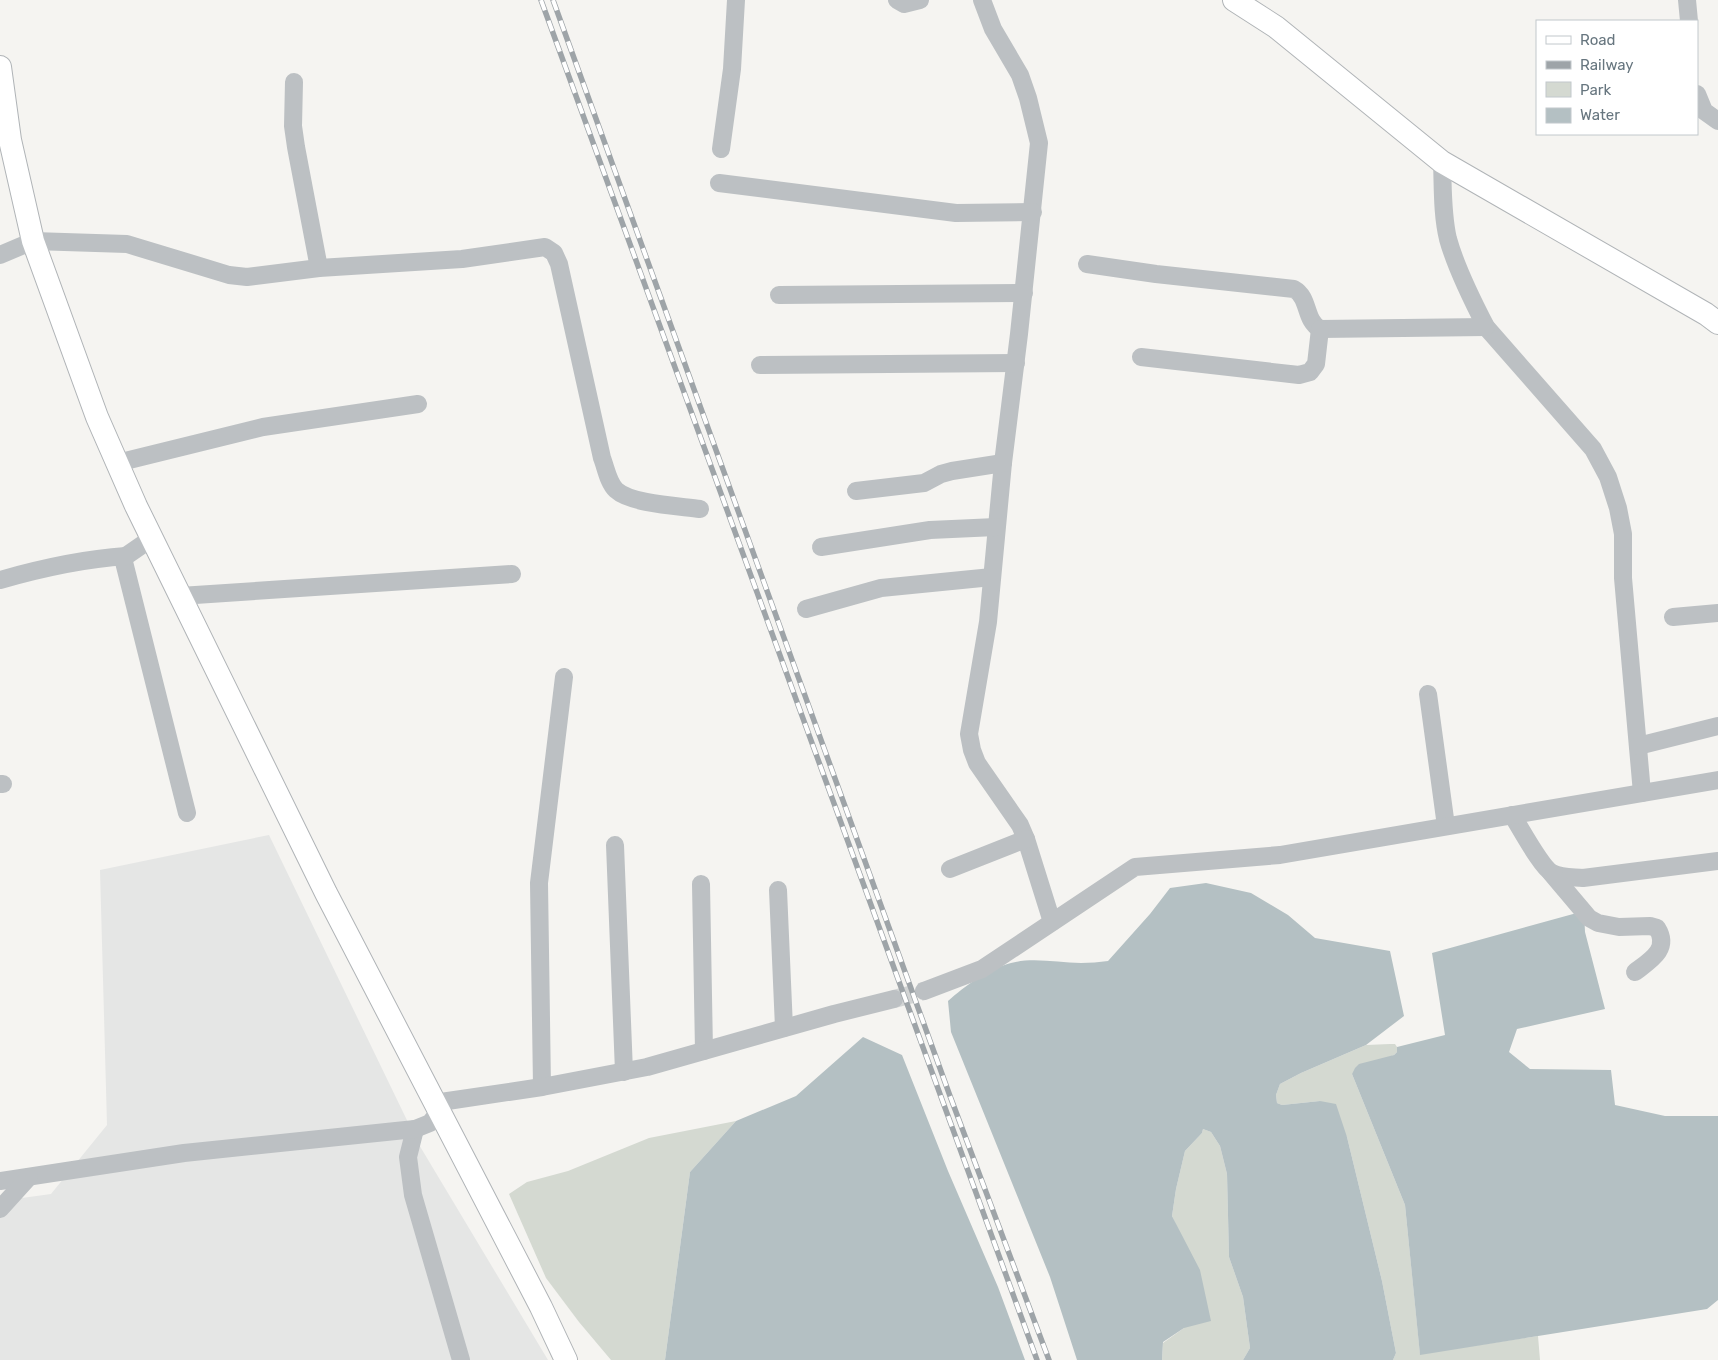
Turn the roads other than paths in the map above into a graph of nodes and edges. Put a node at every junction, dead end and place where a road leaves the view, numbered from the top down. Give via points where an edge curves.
1 (736, 0) edge
2 (897, 0) edge
3 (920, 0) edge
4 (982, 0) edge
5 (1234, 0) edge
6 (1687, 0) edge
7 (1689, 20) edge
8 (0, 67) edge
9 (294, 82) dead end
10 (1698, 96) edge
11 (1718, 121) edge
12 (721, 149) dead end
13 (1442, 162) junction
14 (719, 183) dead end
15 (1033, 212) junction
16 (33, 240) junction
17 (0, 255) edge
18 (1087, 264) dead end
19 (319, 268) junction
20 (1024, 293) junction
21 (779, 296) dead end
22 (1718, 324) edge
23 (1486, 327) junction
24 (1320, 328) junction
25 (1141, 357) dead end
26 (1016, 363) junction
27 (760, 365) dead end
28 (418, 404) dead end
29 (117, 463) junction
30 (1003, 463) junction
31 (856, 491) dead end
32 (700, 509) dead end
33 (996, 527) junction
34 (152, 538) junction
35 (820, 547) dead end
36 (126, 556) junction
37 (512, 574) dead end
38 (992, 577) junction
39 (0, 580) edge
40 (180, 596) junction
41 (806, 609) dead end
42 (1718, 613) edge
43 (1673, 616) dead end
44 (564, 677) dead end
45 (1428, 694) dead end
46 (1718, 726) edge
47 (1638, 746) junction
48 (1718, 780) edge
49 (1642, 793) junction
50 (187, 813) dead end
51 (1512, 815) junction
52 (1446, 826) junction
53 (1026, 839) junction
54 (615, 845) dead end
55 (1718, 861) edge
56 (950, 869) dead end
57 (1551, 873) junction
58 (701, 884) dead end
59 (778, 890) dead end
60 (1052, 922) junction
61 (1636, 972) dead end
62 (924, 991) tunnel mouth
63 (894, 999) tunnel mouth
64 (784, 1028) junction
65 (704, 1051) junction
66 (624, 1072) junction
67 (542, 1087) junction
68 (437, 1107) junction
69 (416, 1128) junction
70 (29, 1176) junction
71 (0, 1181) edge
72 (0, 1209) edge
73 (461, 1360) edge
74 (566, 1360) edge

1 - 12 street via 732,69
2 - 3 street via 904,4
4 - 15 street via 992,29 1020,75 1035,124 1039,144
5 - 13 main road via 1276,28
6 - 7 street
8 - 16 main road via 10,140
9 - 19 street via 293,126
10 - 11 street via 1704,111
13 - 22 main road
13 - 23 street via 1448,239
14 - 15 street via 956,213
15 - 20 street
16 - 17 street
16 - 19 street via 128,244 229,275 247,277
16 - 29 main road via 97,418
18 - 24 street via 1294,289 1304,299 1314,326
19 - 32 street via 462,258 544,247 554,253 608,477 616,490 631,499
20 - 21 street
20 - 26 street
23 - 24 street
23 - 47 street via 1593,449 1608,477 1622,534
24 - 25 street via 1316,364 1310,372 1299,375
26 - 27 street
26 - 30 street
28 - 29 street via 263,428
29 - 34 main road
30 - 31 street via 952,471 924,482
30 - 33 street
33 - 35 street via 937,529
33 - 38 street
34 - 36 street
34 - 40 main road
36 - 39 street via 79,561
36 - 50 street via 126,575
37 - 40 street
38 - 41 street via 881,588
38 - 53 street via 983,658 969,734 977,764 1020,825
40 - 68 main road via 326,893
42 - 43 street
44 - 67 street via 539,883
45 - 52 street
46 - 47 street
47 - 49 street
48 - 49 street
49 - 51 street
51 - 52 street
51 - 57 street
52 - 60 street via 1280,855 1135,867
53 - 56 street
53 - 60 street
54 - 66 street
55 - 57 street via 1583,878
57 - 61 street via 1589,918 1598,923 1657,928 1662,936 1661,947
58 - 65 street
59 - 64 street
60 - 62 street via 982,969
63 - 64 street
64 - 65 street
65 - 66 street
66 - 67 street
67 - 68 street
68 - 69 street via 430,1124
68 - 74 main road
69 - 70 street via 184,1153
69 - 73 street via 408,1157 413,1196
70 - 71 street
70 - 72 street

